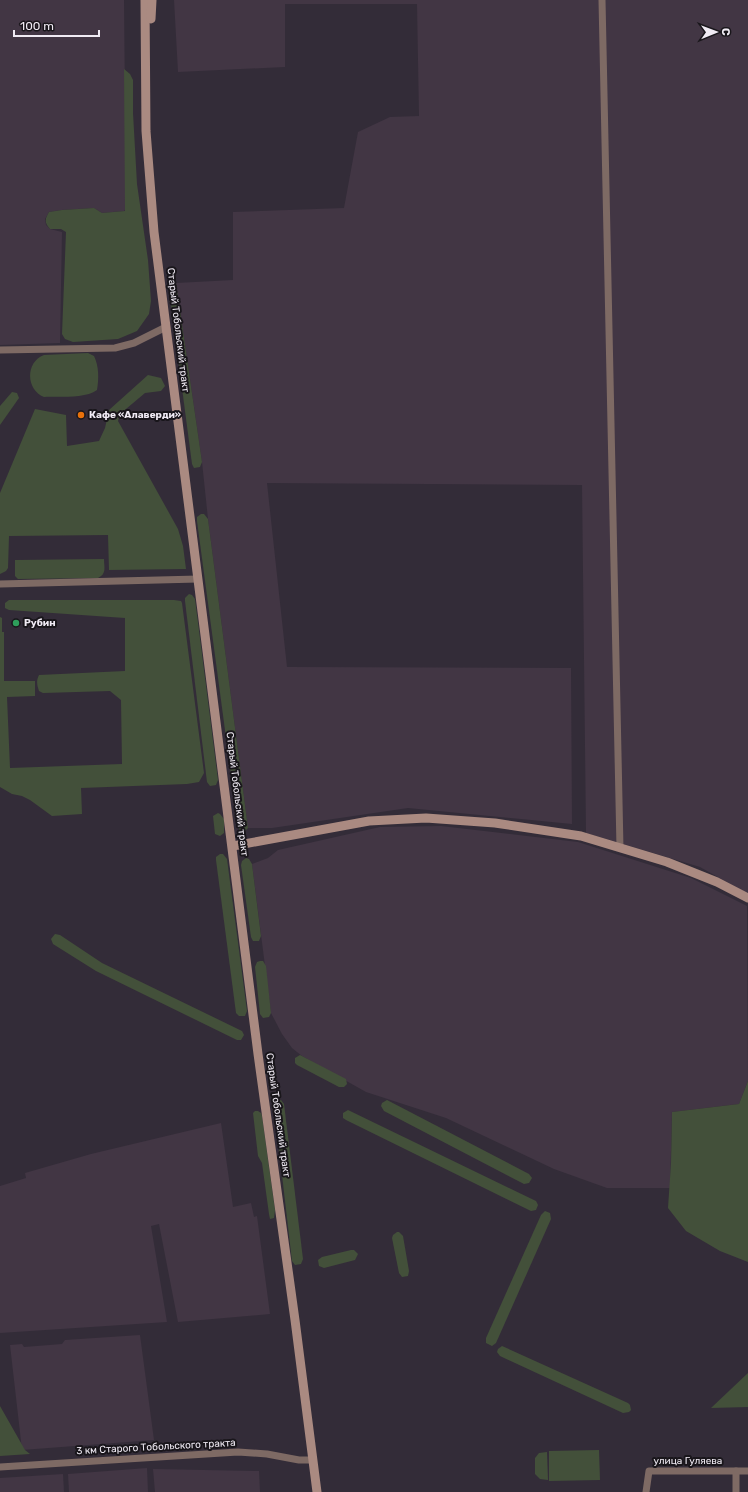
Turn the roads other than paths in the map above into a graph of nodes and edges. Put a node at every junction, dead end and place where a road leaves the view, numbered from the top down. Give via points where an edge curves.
1 (145, 0) edge
2 (153, 0) edge
3 (602, 0) edge
4 (146, 98) junction
5 (166, 327) junction
6 (0, 350) edge
7 (198, 579) junction
8 (0, 584) edge
9 (233, 846) junction
10 (620, 848) junction
11 (748, 898) edge
12 (313, 1460) junction
13 (0, 1467) edge
14 (736, 1471) junction
15 (748, 1471) edge
16 (317, 1492) edge
17 (646, 1492) edge
18 (736, 1492) edge

1 - 4 street
2 - 4 street
3 - 10 street
4 - 5 street, Старый Тобольский тракт via 150,189
5 - 6 street via 134,343 115,348
5 - 7 street, Старый Тобольский тракт
7 - 8 street
7 - 9 street, Старый Тобольский тракт
9 - 10 street via 369,821 426,818 581,836
9 - 12 street, Старый Тобольский тракт via 258,1054
10 - 11 street via 667,862 717,882
12 - 13 street, 3 км Старого Тобольского тракта via 238,1452
12 - 16 street, Старый Тобольский тракт
14 - 15 street, улица Гуляева
14 - 17 street, улица Гуляева via 649,1471
14 - 18 street

